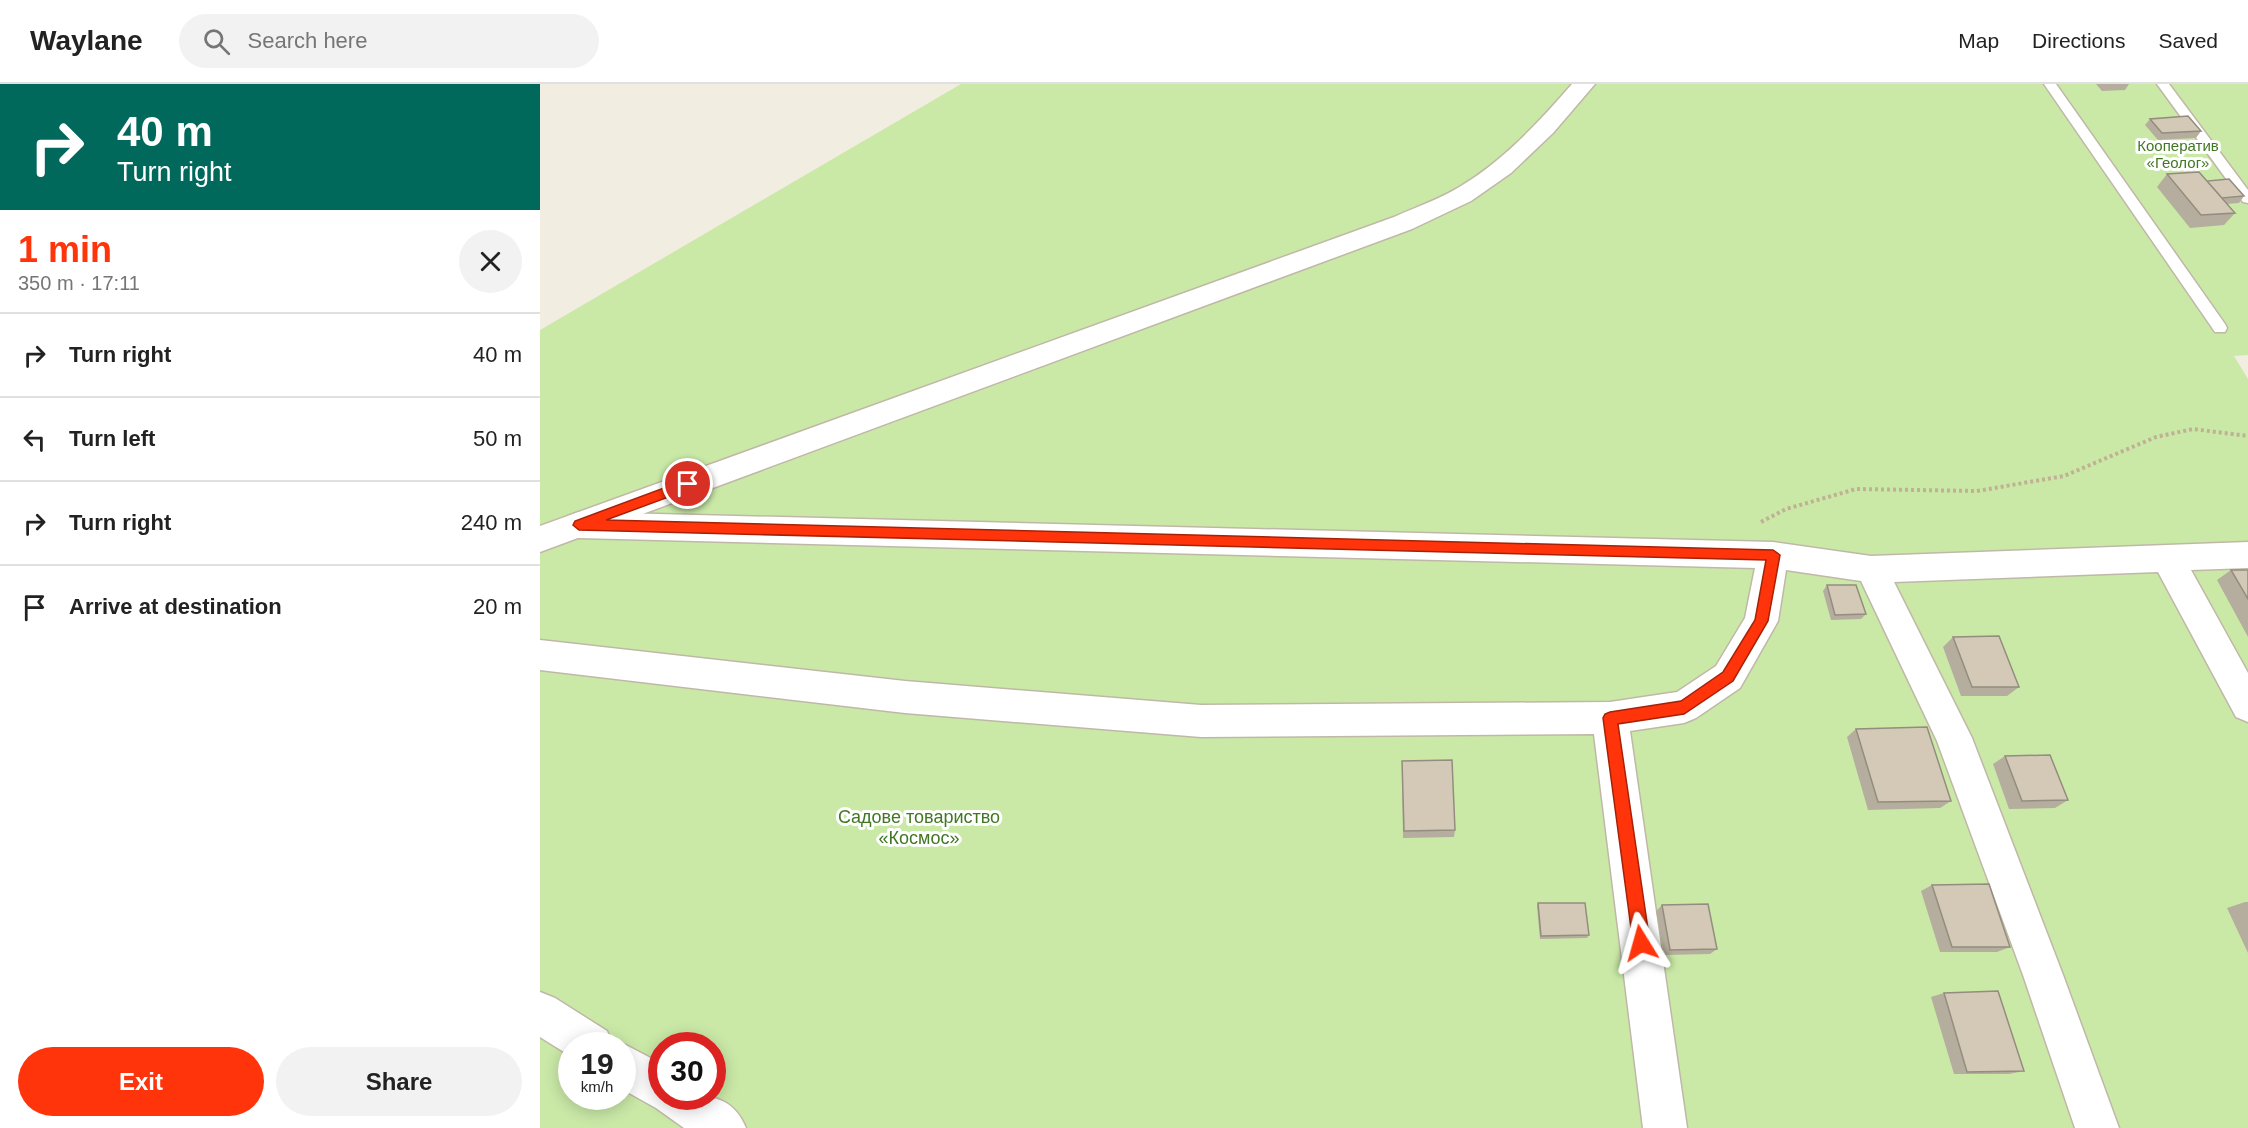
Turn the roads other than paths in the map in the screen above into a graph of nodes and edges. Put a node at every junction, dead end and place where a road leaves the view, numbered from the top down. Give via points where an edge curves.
1 (1584, 84) edge
2 (2050, 84) edge
3 (2163, 84) edge
4 (2248, 199) edge
5 (2220, 328) dead end
6 (579, 525) junction
7 (540, 539) edge
8 (1773, 555) junction
9 (2248, 555) edge
10 (2167, 558) junction
11 (1871, 569) junction
12 (540, 655) edge
13 (2248, 706) edge
14 (1610, 718) junction
15 (540, 1013) edge
16 (570, 1032) edge
17 (695, 1110) edge
18 (723, 1128) edge
19 (1665, 1128) edge
20 (2097, 1128) edge

1 - 6 street via 1531,144 1503,168 1469,192 1403,223
2 - 5 lane
3 - 4 lane
6 - 7 street
6 - 8 street
8 - 11 street
8 - 14 street via 1761,621 1728,677 1684,707
9 - 10 street
10 - 11 street
10 - 13 street
11 - 20 street via 1954,738
12 - 14 street via 905,697 1200,721
14 - 19 street
15 - 16 street
17 - 18 street

